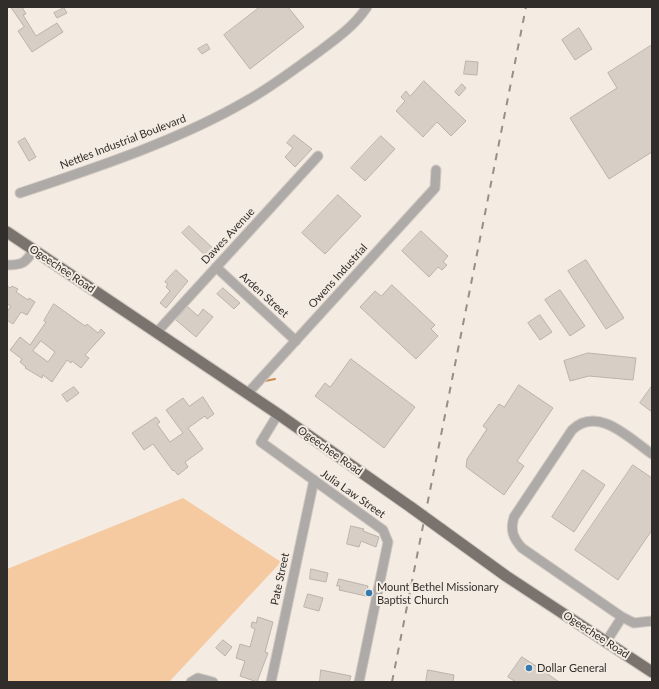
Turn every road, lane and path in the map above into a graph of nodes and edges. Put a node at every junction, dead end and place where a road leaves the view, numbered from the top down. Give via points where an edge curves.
1 (367, 7) edge
2 (318, 156) dead end
3 (436, 170) dead end
4 (20, 193) dead end
5 (7, 232) edge
6 (34, 250) junction
7 (7, 265) edge
8 (216, 267) junction
9 (156, 333) junction
10 (296, 341) junction
11 (247, 394) junction
12 (278, 414) junction
13 (652, 454) edge
14 (314, 480) junction
15 (622, 617) junction
16 (652, 621) edge
17 (606, 642) junction
18 (652, 672) edge
19 (191, 682) edge
20 (213, 682) edge
21 (271, 682) edge
22 (359, 682) edge

1 - 4 street, Nettles Industrial Boulevard via 360,18 345,32 272,86 246,101 139,151
2 - 8 street, Dawes Avenue
3 - 10 street, Owens Industrial via 435,188
5 - 6 main road, Ogeechee Road
6 - 7 street via 20,265
6 - 9 main road, Ogeechee Road
8 - 9 street, Dawes Avenue
8 - 10 street, Arden Street
9 - 11 main road, Ogeechee Road
10 - 11 street, Owens Industrial
11 - 12 main road, Ogeechee Road
12 - 14 street, Julia Law Street via 260,442
12 - 17 main road, Ogeechee Road, bridge via 506,576
13 - 15 street via 608,424 598,420 584,422 572,430 514,517 512,524 512,532 522,548
14 - 21 street, Pate Street
14 - 22 street, Julia Law Street via 383,530 388,542
15 - 16 street via 634,623
15 - 17 street
17 - 18 main road, Ogeechee Road
19 - 20 street via 198,678

